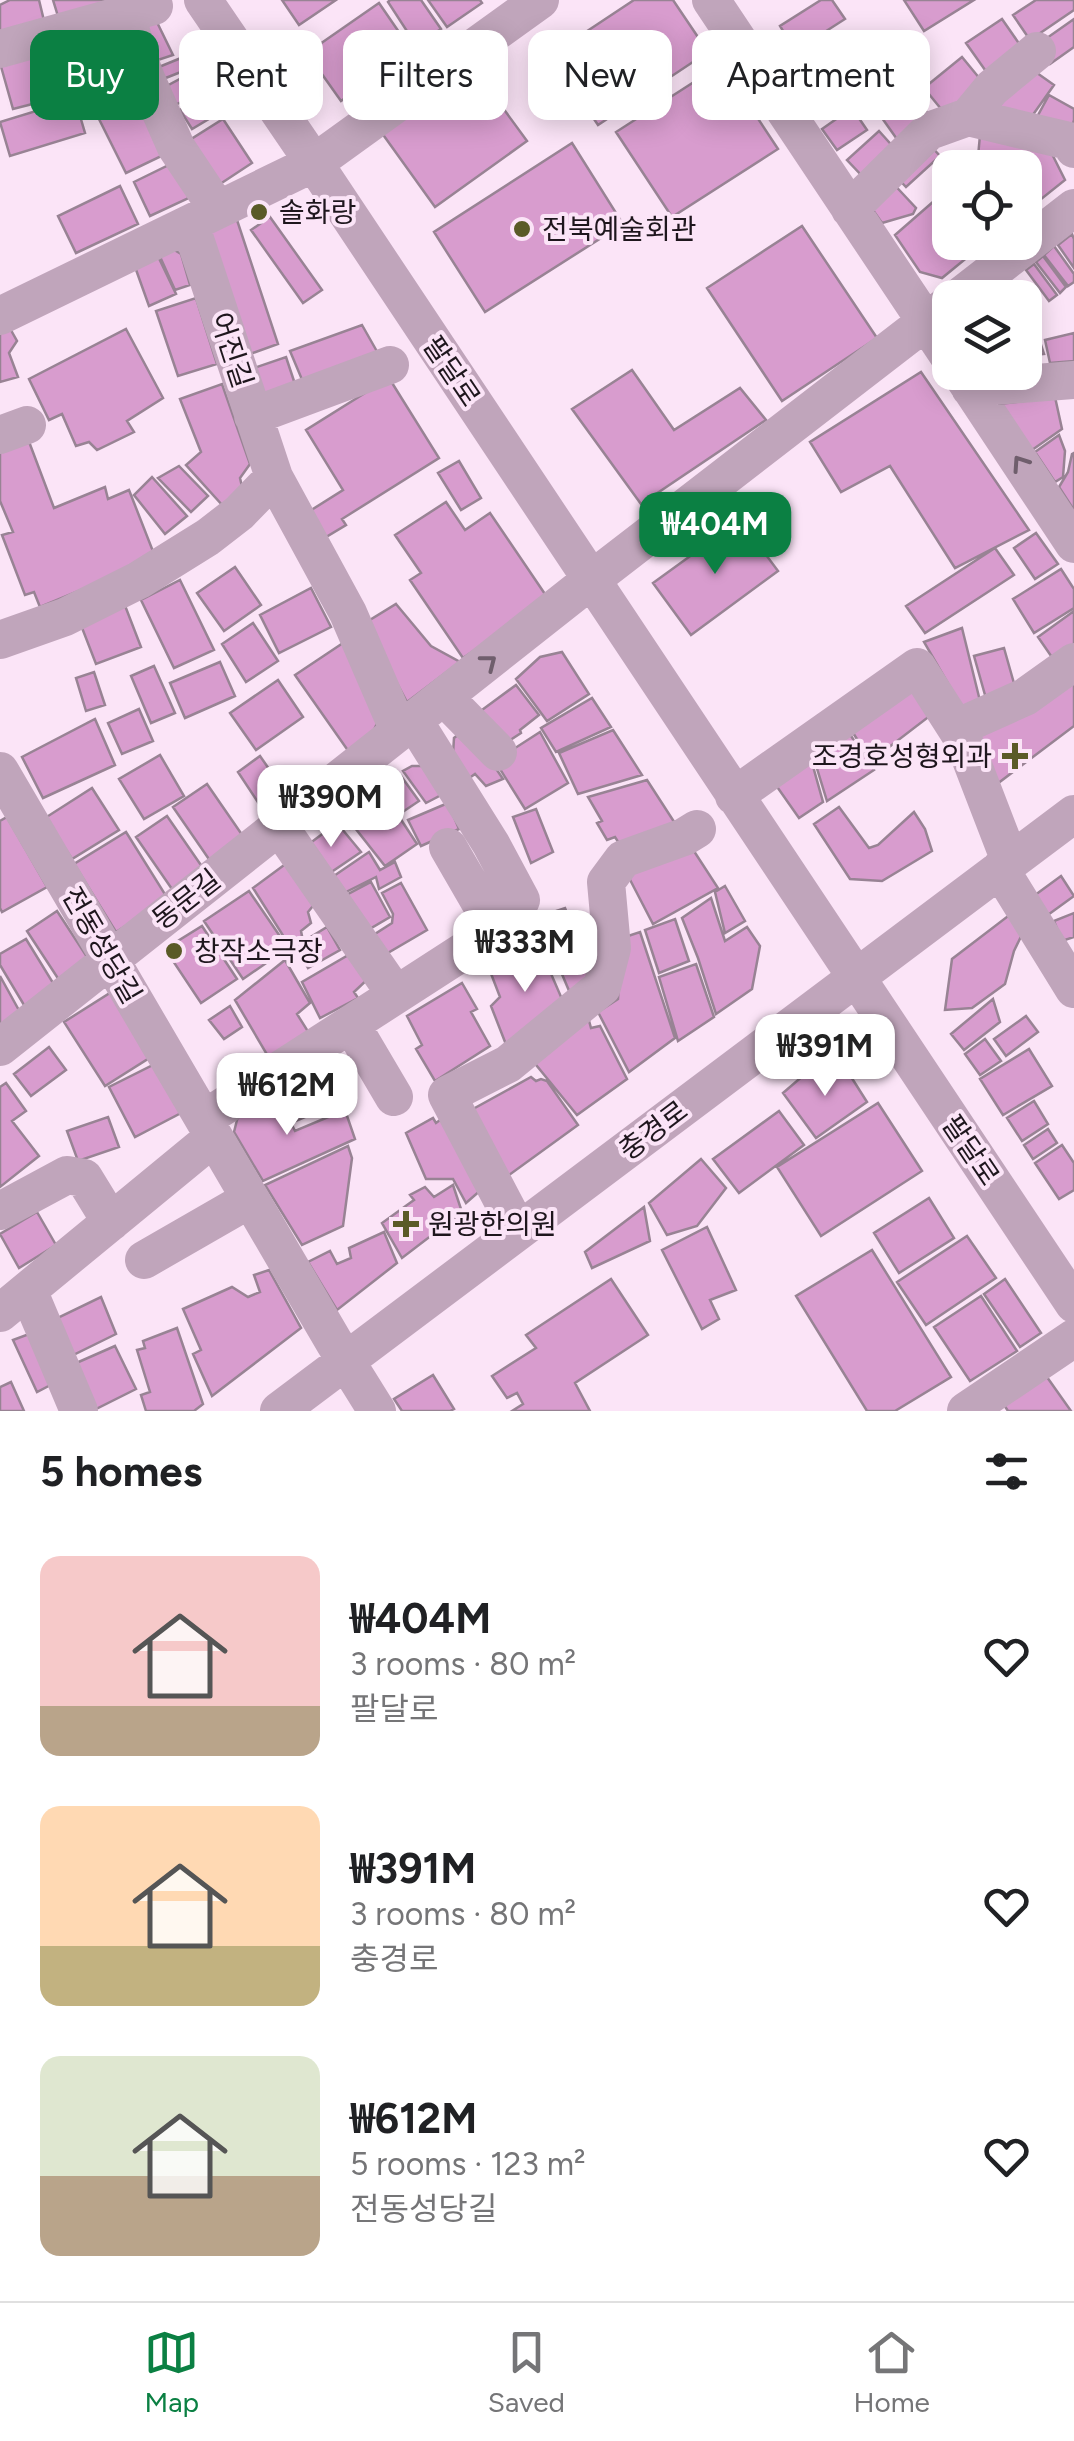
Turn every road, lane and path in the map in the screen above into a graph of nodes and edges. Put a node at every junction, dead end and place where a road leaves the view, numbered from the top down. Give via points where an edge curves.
1 (203, 0) edge
2 (710, 0) edge
3 (515, 7) edge
4 (0, 49) edge
5 (1037, 50) dead end
6 (968, 118) junction
7 (1074, 150) edge
8 (314, 162) junction
9 (1074, 208) edge
10 (850, 210) junction
11 (204, 217) junction
12 (981, 280) edge
13 (932, 306) edge
14 (0, 316) edge
15 (932, 318) edge
16 (390, 365) dead end
17 (1042, 378) edge
18 (1074, 380) edge
19 (971, 390) edge
20 (253, 416) junction
21 (274, 477) junction
22 (1074, 544) edge
23 (591, 580) junction
24 (0, 640) edge
25 (1074, 662) edge
26 (444, 698) junction
27 (406, 726) junction
28 (956, 728) junction
29 (498, 752) dead end
30 (0, 771) edge
31 (734, 796) junction
32 (1074, 814) edge
33 (279, 826) junction
34 (697, 828) dead end
35 (448, 847) dead end
36 (1005, 866) junction
37 (496, 930) junction
38 (110, 959) junction
39 (856, 978) junction
40 (1074, 989) edge
41 (396, 995) junction
42 (351, 1024) junction
43 (0, 1048) edge
44 (394, 1096) dead end
45 (209, 1128) junction
46 (250, 1199) junction
47 (0, 1211) edge
48 (508, 1211) dead end
49 (111, 1222) junction
50 (144, 1260) dead end
51 (14, 1301) edge
52 (1074, 1304) edge
53 (1074, 1338) edge
54 (345, 1362) junction
55 (78, 1411) edge
56 (279, 1411) edge
57 (377, 1411) edge
58 (966, 1411) edge

1 - 8 street, 팔달로
2 - 10 street
3 - 8 street
4 - 11 street, 어진길 via 140,10 144,74
5 - 6 street
6 - 7 street via 1070,142
6 - 10 street via 929,130
8 - 11 street
8 - 23 street, 팔달로
9 - 12 street
10 - 13 street
11 - 14 street
11 - 20 street, 어진길
15 - 23 street
16 - 20 street, 팔달로
17 - 18 street
22 -> 19 street
20 - 21 street, 어진길
21 - 24 street via 240,513 139,580
21 - 27 street
26 -> 23 street, 동문길
23 - 31 street, 팔달로
25 - 28 street via 1025,697
26 - 27 street, 동문길
26 - 29 street
27 - 33 street, 동문길
27 - 37 street via 491,844 521,900 512,920
28 - 31 street via 917,667
28 - 36 street
30 - 38 street, 전동성당길
31 - 39 street, 팔달로
32 - 36 street, 충경로
33 - 38 street, 동문길
33 - 41 street
34 - 48 street via 623,859 606,882 612,948 602,987 508,1064 447,1095
35 - 37 street
36 - 39 street, 충경로
36 - 40 street
37 - 41 street
38 - 43 street, 동문길
38 - 45 street, 전동성당길
39 - 52 street, 팔달로
39 - 54 street, 충경로
41 - 42 street
42 - 44 street
42 - 45 street
45 - 46 street, 전동성당길
45 - 49 street
46 - 50 street
46 - 54 street, 전동성당길
47 - 49 street via 67,1175 84,1178
49 - 51 street
51 - 55 street
53 - 58 street
54 - 56 street, 충경로
54 - 57 street, 전동성당길

